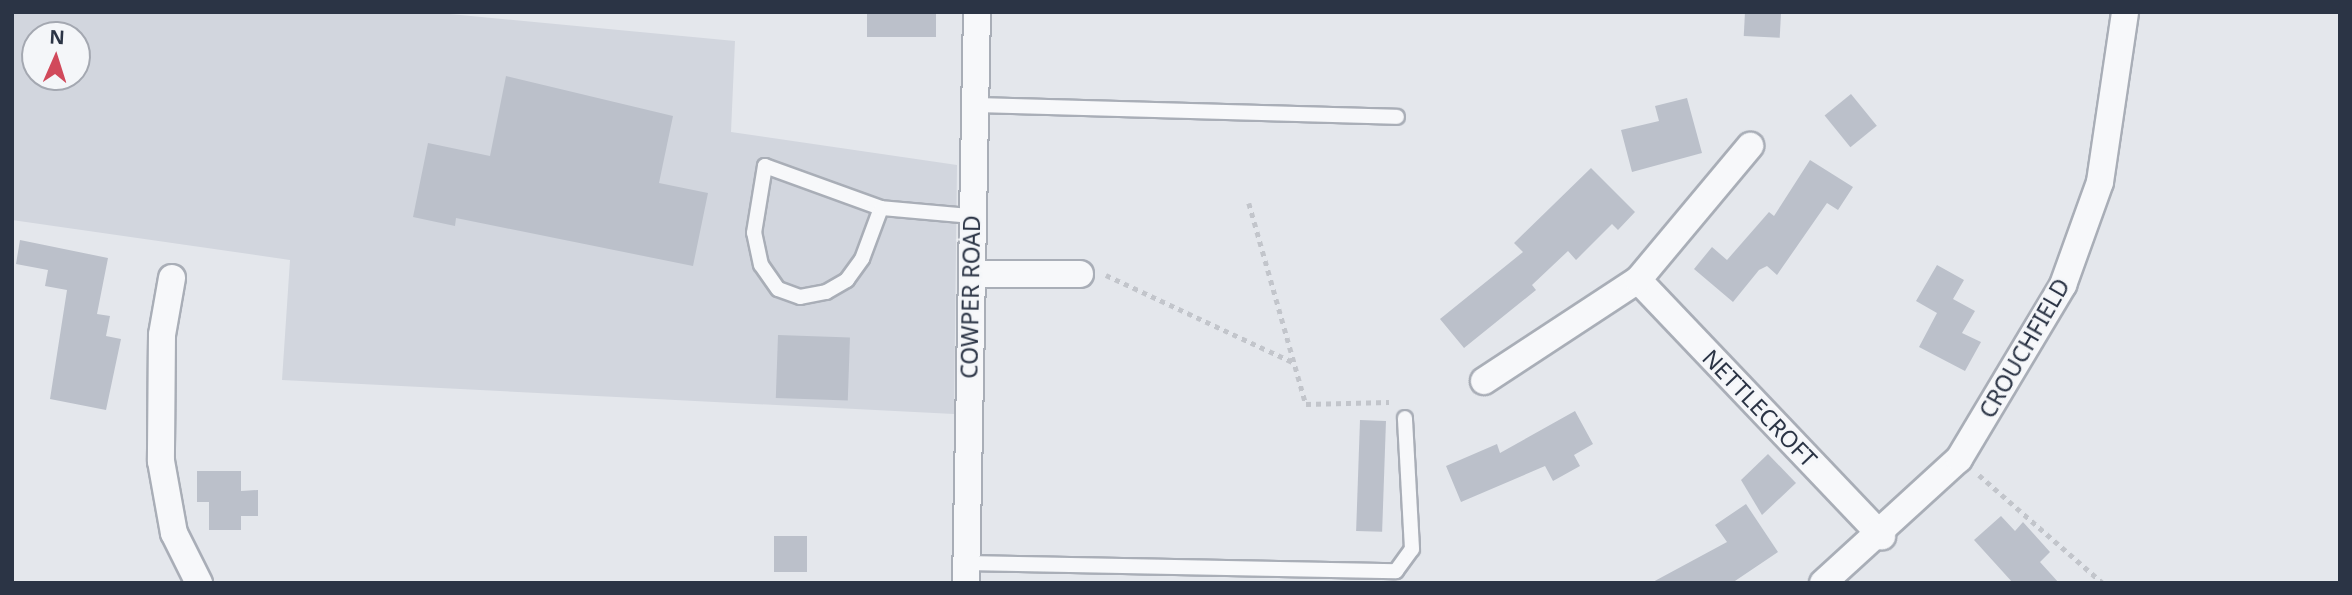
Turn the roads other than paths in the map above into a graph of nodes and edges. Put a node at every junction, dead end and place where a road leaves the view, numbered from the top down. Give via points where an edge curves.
1 (977, 12) edge
2 (2125, 12) edge
3 (975, 105) junction
4 (1397, 117) dead end
5 (1750, 146) dead end
6 (881, 208) junction
7 (971, 216) junction
8 (972, 274) junction
9 (1080, 274) road end
10 (172, 278) dead end
11 (1638, 279) junction
12 (1484, 381) dead end
13 (1405, 418) road end
14 (1882, 536) junction
15 (966, 573) edge
16 (199, 583) edge
17 (1823, 583) edge

1 - 3 street, COWPER ROAD
2 - 14 street, CROUCHFIELD via 2100,182 2063,285 1959,459
3 - 4 lane
3 - 7 street, COWPER ROAD
5 - 11 street
6 - 6 lane via 765,166 754,233 761,265 778,289 800,297 826,292 847,280 862,259
6 - 7 lane
7 - 8 street, COWPER ROAD
8 - 9 street
8 - 15 street, COWPER ROAD
10 - 16 street via 162,335 161,461 174,533
11 - 12 street
11 - 14 street, NETTLECROFT
13 - 15 lane via 1412,549 1396,571
14 - 17 street, CROUCHFIELD

